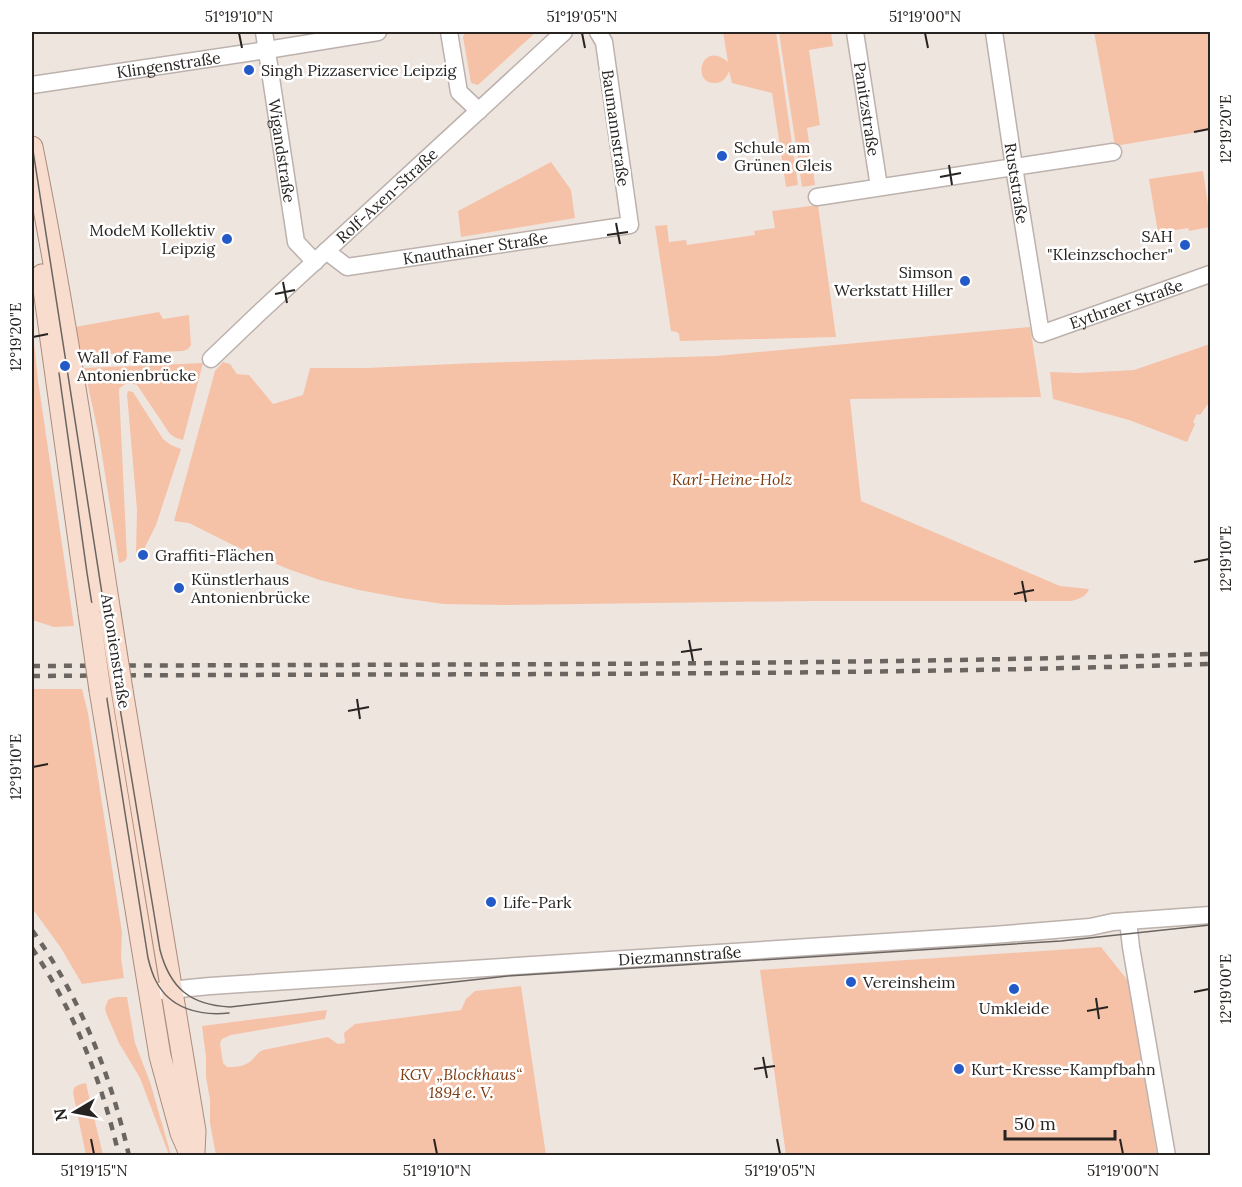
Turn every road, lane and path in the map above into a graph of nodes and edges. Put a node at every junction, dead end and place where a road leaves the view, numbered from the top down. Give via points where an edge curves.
1 (264, 32) edge
2 (378, 32) edge
3 (448, 32) edge
4 (564, 32) edge
5 (598, 32) edge
6 (855, 32) edge
7 (994, 32) edge
8 (267, 50) junction
9 (32, 85) edge
10 (479, 111) junction
11 (32, 147) edge
12 (1113, 152) dead end
13 (1014, 167) junction
14 (879, 187) junction
15 (32, 190) edge
16 (817, 197) dead end
17 (630, 225) joint
18 (320, 256) junction
19 (1210, 274) edge
20 (57, 327) junction
21 (1041, 334) joint
22 (211, 359) dead end
23 (64, 376) junction
24 (1210, 915) edge
25 (1128, 921) junction
26 (172, 989) junction
27 (150, 992) junction
28 (192, 1155) edge
29 (1167, 1155) edge

1 - 8 street, Wigandstraße
2 - 8 street, Klingenstraße
3 - 10 street via 459,92
4 - 10 street, Rolf-Axen-Straße
5 - 17 street, Baumannstraße via 604,42
6 - 14 street, Panitzstraße
7 - 13 street, Ruststraße
8 - 9 street, Klingenstraße
8 - 18 street, Wigandstraße via 296,242
10 - 18 street, Rolf-Axen-Straße
11 - 20 main road, Antonienstraße via 44,209
12 - 13 street
13 - 14 street
13 - 21 street, Ruststraße
14 - 16 street
15 - 20 main road, Antonienstraße
17 - 18 street, Knauthainer Straße via 347,267
18 - 22 street, Rolf-Axen-Straße
19 - 21 street, Eythraer Straße
20 - 23 main road, Antonienstraße
23 - 26 main road, Antonienstraße, bridge via 110,613
23 - 27 main road, Antonienstraße, bridge via 88,613
24 - 25 street, Diezmannstraße
25 - 26 street, Diezmannstraße via 993,935
25 - 29 street
26 - 27 street, Diezmannstraße
26 - 28 main road, Antonienstraße via 195,1131
27 - 28 main road, Antonienstraße via 160,1056 181,1133

